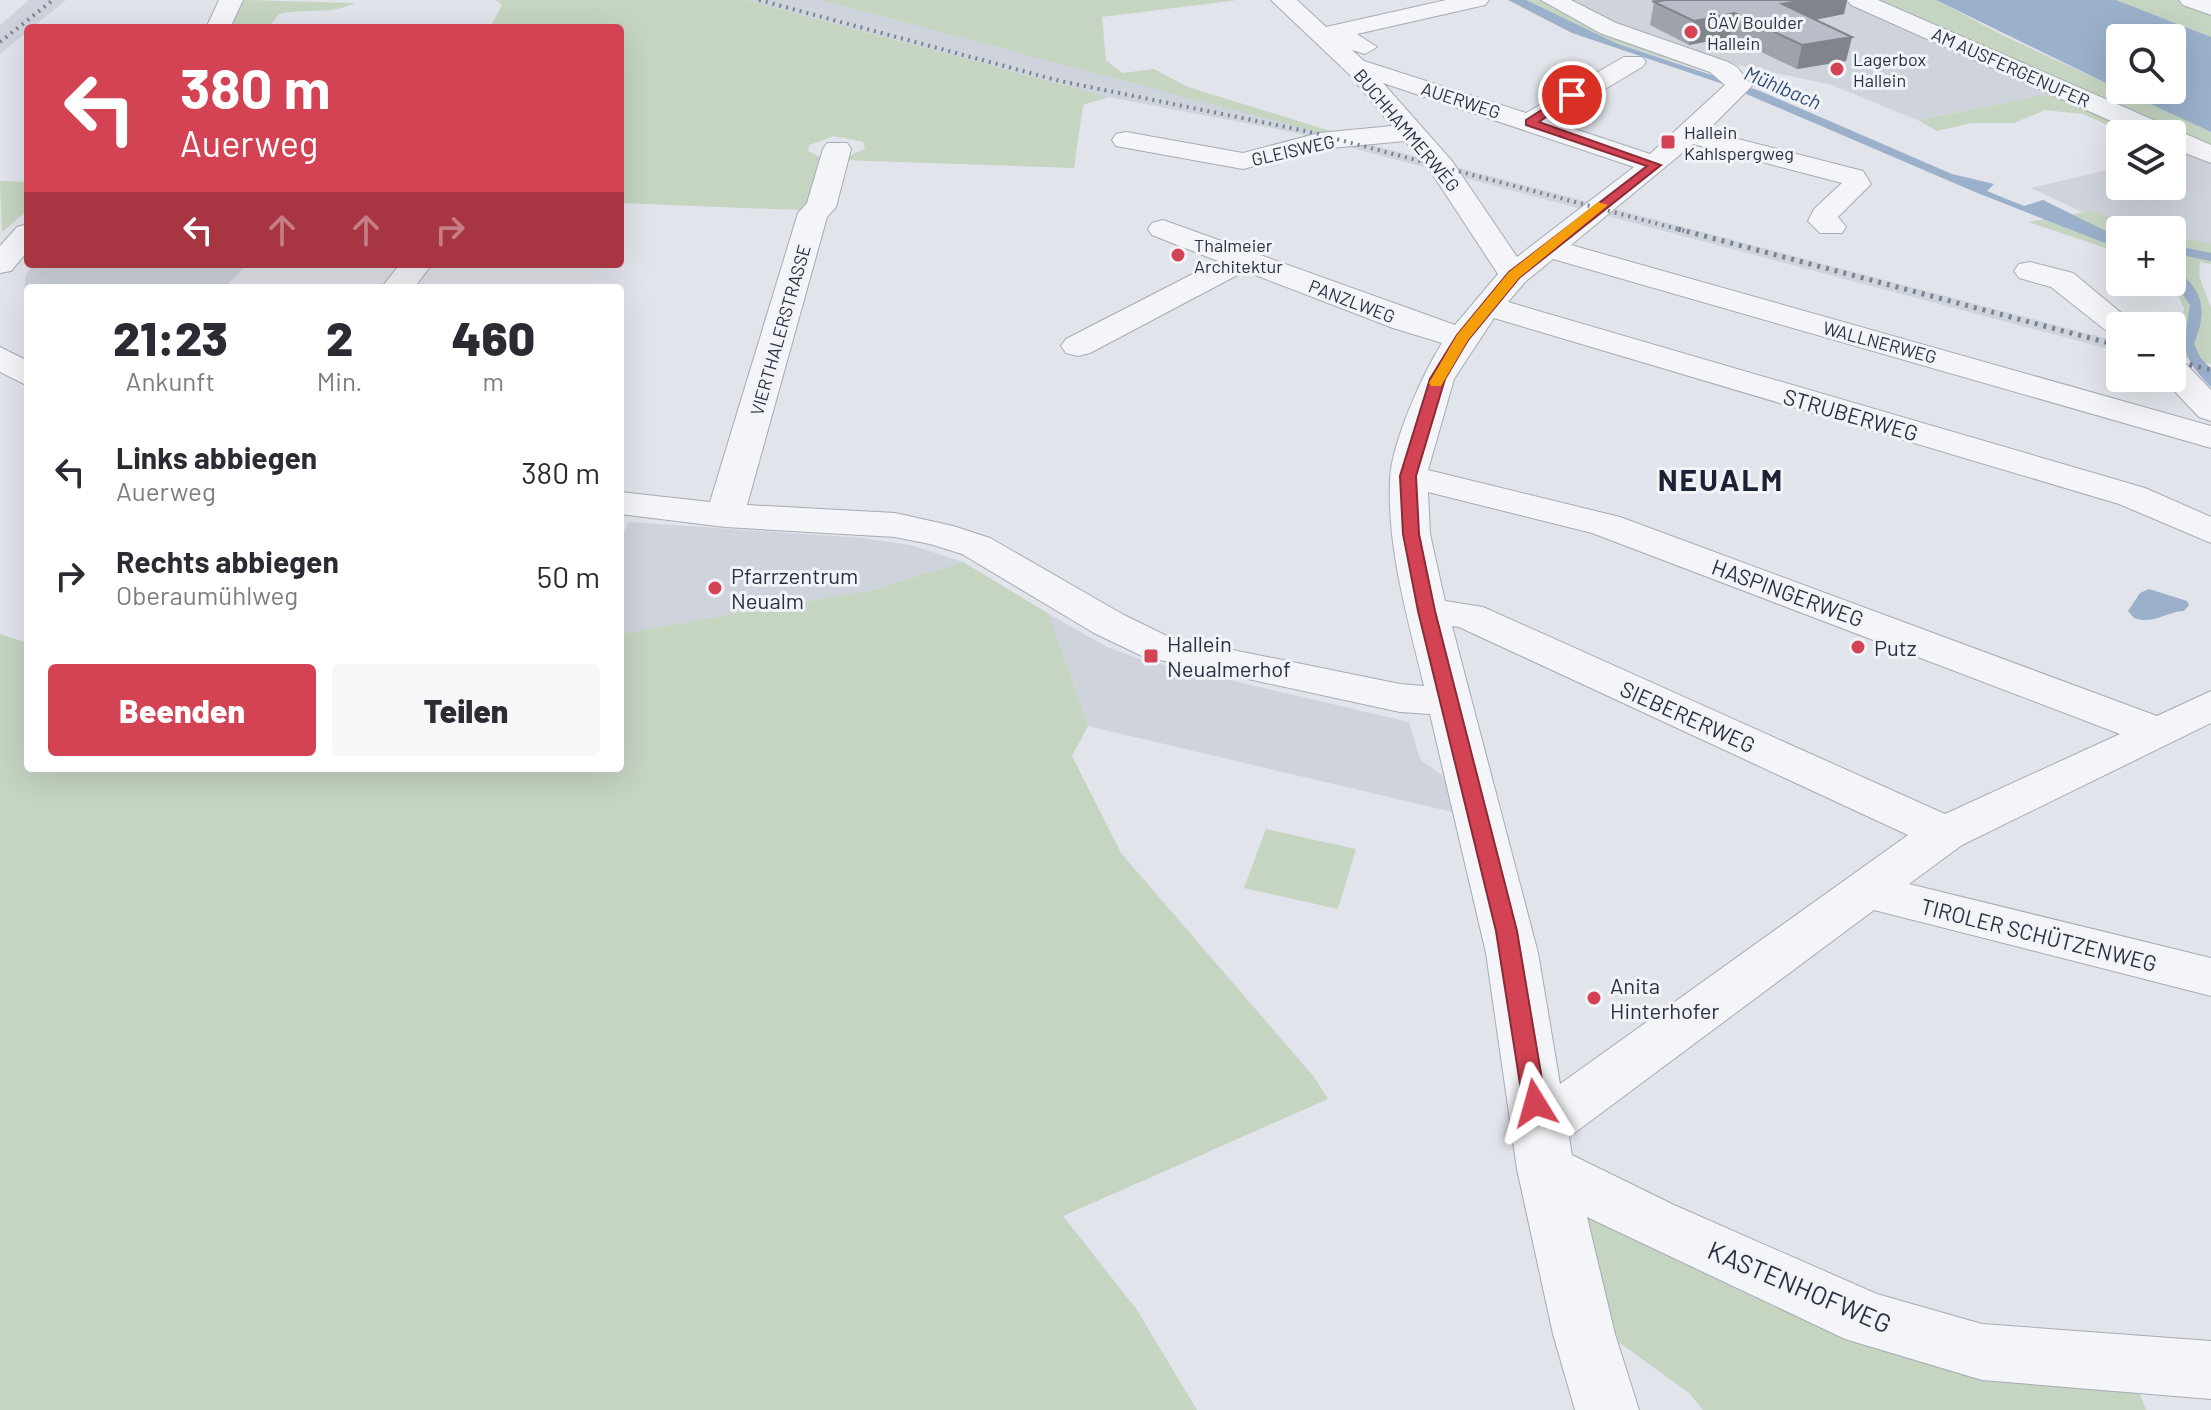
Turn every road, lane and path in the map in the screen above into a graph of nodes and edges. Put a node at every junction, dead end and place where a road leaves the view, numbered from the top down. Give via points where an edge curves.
1 (231, 0) edge
2 (1283, 0) edge
3 (1477, 0) edge
4 (1553, 0) edge
5 (1859, 0) edge
6 (2191, 0) edge
7 (2211, 8) edge
8 (220, 24) edge
9 (1356, 58) junction
10 (1392, 60) dead end
11 (1633, 62) dead end
12 (2131, 120) edge
13 (1530, 122) junction
14 (1413, 132) junction
15 (1687, 134) junction
16 (1126, 140) dead end
17 (2186, 144) edge
18 (837, 149) dead end
19 (2211, 155) edge
20 (1655, 165) junction
21 (1831, 227) dead end
22 (1163, 229) dead end
23 (24, 237) edge
24 (1548, 248) junction
25 (1243, 260) junction
26 (0, 264) edge
27 (414, 268) edge
28 (2030, 271) dead end
29 (1514, 275) junction
30 (400, 284) edge
31 (1487, 306) junction
32 (2106, 314) edge
33 (1462, 338) junction
34 (1078, 346) dead end
35 (0, 357) edge
36 (24, 373) edge
37 (2186, 384) edge
38 (2211, 410) edge
39 (2211, 437) edge
40 (1408, 476) junction
41 (624, 503) edge
42 (725, 515) junction
43 (2211, 531) edge
44 (1427, 611) junction
45 (1448, 701) junction
46 (2211, 705) edge
47 (2160, 733) junction
48 (1945, 833) junction
49 (1866, 891) junction
50 (2211, 977) edge
51 (1542, 1149) junction
52 (2211, 1370) edge
53 (1607, 1410) edge

1 - 8 street
2 - 9 street, BUCHHAMMERWEG
3 - 9 street via 1334,32
4 - 15 street via 1729,86
5 - 12 street, AM AUSFERGENUFER
6 - 7 street
9 - 10 street
9 - 13 street, AUERWEG via 1368,69
9 - 14 street, BUCHHAMMERWEG
11 - 13 street
13 - 20 street, AUERWEG
14 - 16 street, GLEISWEG via 1319,141 1243,161
14 - 29 street, BUCHHAMMERWEG
15 - 20 street
15 - 21 street via 1853,177 1857,184 1824,215
17 - 19 street
18 - 42 street, VIERTHALERSTRASSE via 821,207 813,213
20 - 24 street
22 - 25 street, PANZLWEG
23 - 26 street
24 - 29 street
24 - 39 street, WALLNERWEG
25 - 33 street, PANZLWEG
25 - 34 street
27 - 30 street
28 - 32 street via 2062,280
29 - 31 street
31 - 33 street
31 - 43 street, STRUBERWEG via 2132,496
33 - 40 street via 1437,379
35 - 36 street
37 - 38 street
40 - 44 street via 1411,534
40 - 47 street, HASPINGERWEG via 1606,525
41 - 42 street
42 - 45 street via 895,525 939,534 976,546 1157,647 1385,695
44 - 45 street
44 - 48 street, SIEBERERWEG via 1468,616
45 - 51 street via 1512,953
46 - 47 street
47 - 48 street
48 - 49 street
49 - 50 street, TIROLER SCHÜTZENWEG
49 - 51 street
51 - 52 street, KASTENHOFWEG via 1653,1223 1867,1319 1982,1352
51 - 53 street

